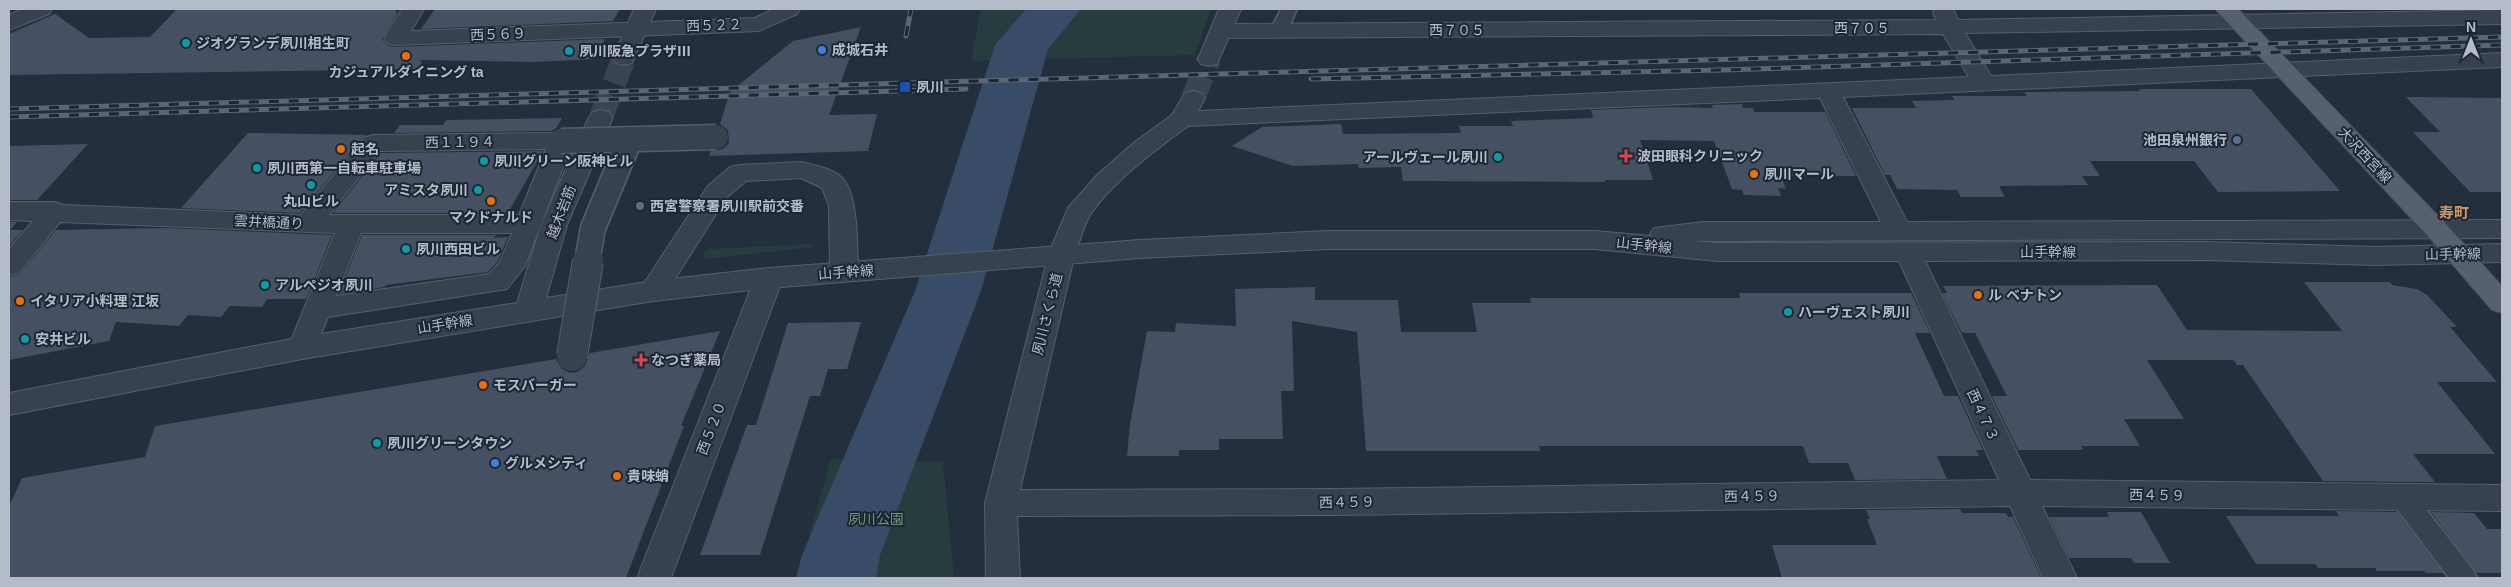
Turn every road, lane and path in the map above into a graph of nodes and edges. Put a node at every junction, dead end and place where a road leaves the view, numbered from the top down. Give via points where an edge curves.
1 (41, 9) edge
2 (413, 9) edge
3 (789, 9) edge
4 (1230, 9) edge
5 (1289, 9) edge
6 (1556, 9) edge
7 (2232, 15) edge
8 (641, 18) edge
9 (1946, 18) edge
10 (2502, 18) edge
11 (9, 23) edge
12 (1549, 30) junction
13 (1221, 31) junction
14 (1279, 31) junction
15 (624, 58) tunnel mouth
16 (1210, 59) tunnel mouth
17 (2502, 60) edge
18 (2286, 71) junction
19 (1984, 83) junction
20 (1827, 89) junction
21 (600, 117) tunnel mouth
22 (716, 137) dead end
23 (630, 139) junction
24 (561, 141) junction
25 (9, 211) edge
26 (55, 211) junction
27 (308, 224) junction
28 (528, 224) junction
29 (351, 225) junction
30 (2436, 229) junction
31 (2502, 229) edge
32 (1903, 241) junction
33 (2502, 252) edge
34 (1062, 253) junction
35 (2458, 254) junction
36 (9, 266) edge
37 (844, 272) junction
38 (768, 278) junction
39 (652, 291) junction
40 (2502, 303) edge
41 (317, 309) junction
42 (529, 310) junction
43 (302, 348) junction
44 (572, 356) dead end
45 (9, 404) edge
46 (2018, 493) junction
47 (2403, 498) junction
48 (2502, 498) edge
49 (1001, 503) junction
50 (654, 578) edge
51 (1004, 578) edge
52 (2060, 578) edge
53 (2464, 578) edge

1 - 11 street
2 - 8 street, 西５６９ via 395,38
3 - 8 street, 西５２２ via 759,24
4 - 13 street
5 - 14 lane
6 - 12 street
7 - 9 street, 西７０５
7 - 10 street, 西７０５
7 - 18 main road, 大沢西宮線
8 - 15 street
9 - 12 street, 西７０５
9 - 19 street
12 - 14 street, 西７０５
13 - 14 street, 西７０５
13 - 16 street
17 - 18 street
18 - 19 street
18 - 30 main road, 大沢西宮線
19 - 20 street
20 - 32 street, 西４７３
20 - 34 street, 夙川さくら道 via 1188,109 1106,181 1077,214
21 - 42 street, 越木岩筋 via 554,225
22 - 23 street, bridge
23 - 24 street, bridge
23 - 44 street, bridge via 593,228
24 - 27 street, 西１１９４ via 374,143
24 - 28 street
25 - 26 street, 雲井橋通り
26 - 27 street, 雲井橋通り
26 - 36 street
27 - 29 street, 雲井橋通り
28 - 29 street, 雲井橋通り
28 - 41 street via 512,266 497,282
29 - 41 street
30 - 31 street, 山手幹線
30 - 32 street, 山手幹線
30 - 35 main road, 大沢西宮線
32 - 34 street, 山手幹線 via 1717,252 1595,240 1328,240
32 - 35 street, 山手幹線 via 2375,256
32 - 46 street, 西４７３
33 - 35 street, 山手幹線
34 - 37 street, 山手幹線
34 - 49 street, 夙川さくら道
35 - 40 main road, 大沢西宮線
37 - 38 street, 山手幹線
37 - 39 street via 842,206 833,183 801,170 739,173 717,192
38 - 39 street, 山手幹線
38 - 50 street, 西５２０
39 - 42 street, 山手幹線
41 - 43 street
42 - 43 street, 山手幹線
43 - 45 street, 山手幹線
46 - 47 street, 西４５９
46 - 49 street, 西４５９
46 - 52 street, 西４７３
47 - 48 street, 西４５９
47 - 53 lane
49 - 51 street, 夙川さくら道

